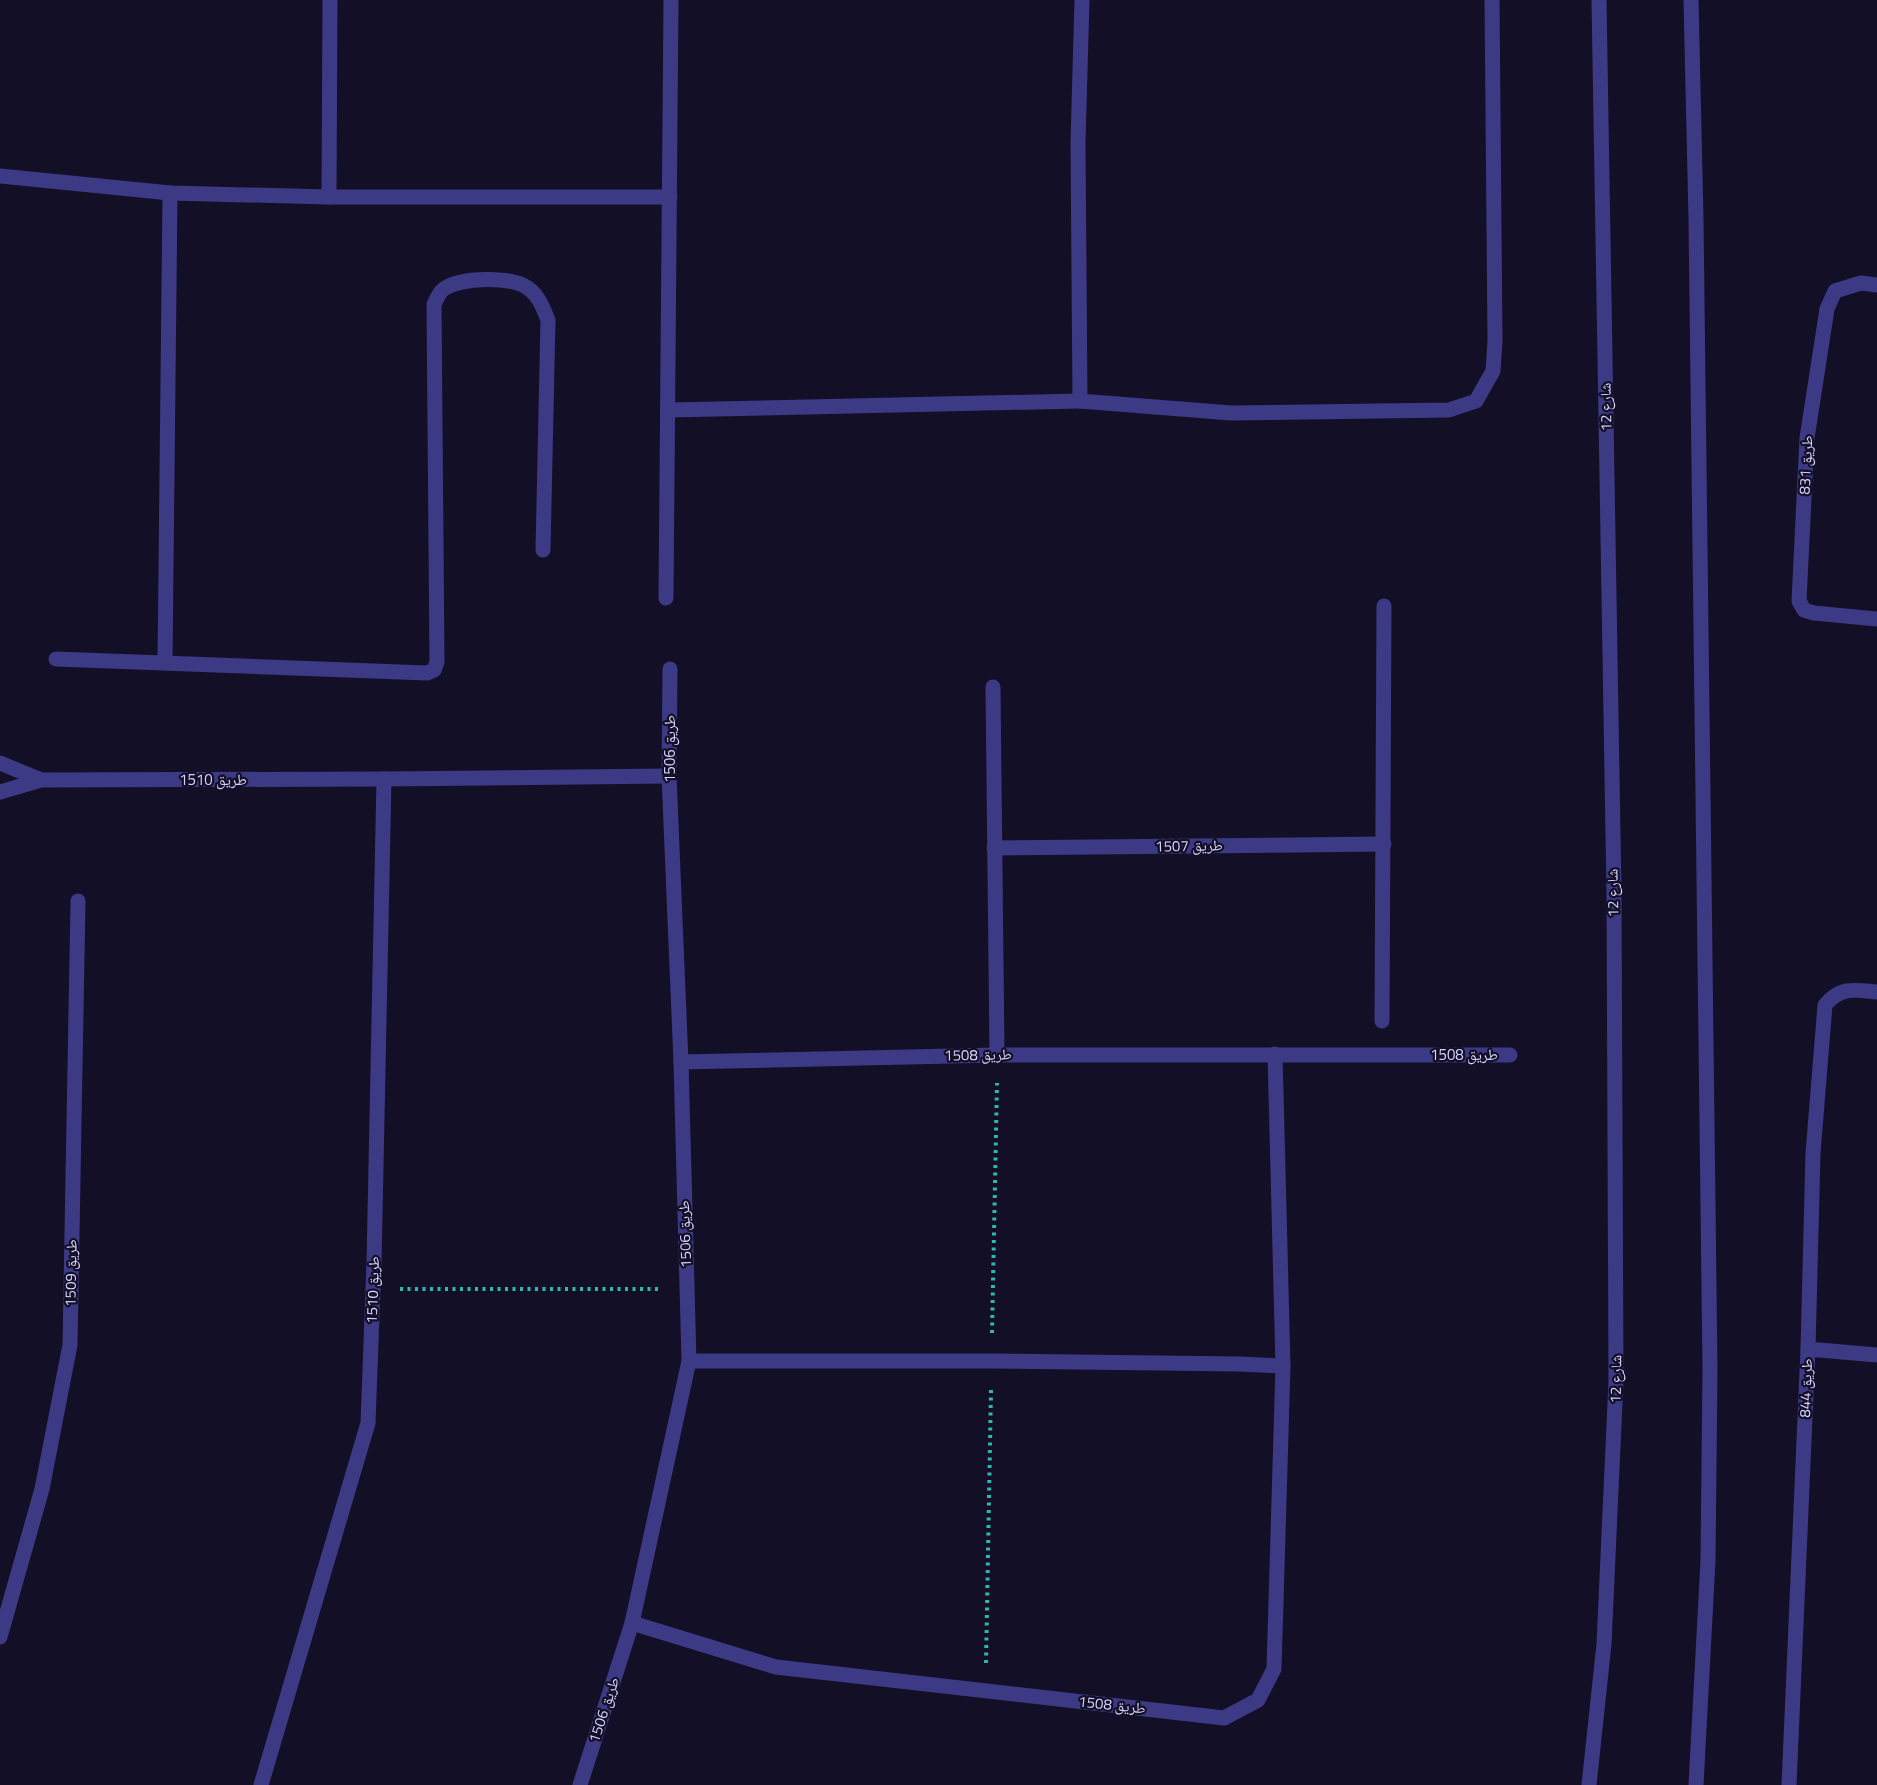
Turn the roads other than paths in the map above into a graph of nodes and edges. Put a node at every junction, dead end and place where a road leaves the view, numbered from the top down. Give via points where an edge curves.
1 (330, 0) edge
2 (671, 0) edge
3 (1082, 0) edge
4 (1492, 0) edge
5 (1599, 0) edge
6 (1691, 0) edge
7 (0, 176) edge
8 (170, 193) junction
9 (329, 197) junction
10 (670, 197) junction
11 (1877, 285) edge
12 (1080, 401) junction
13 (669, 410) junction
14 (543, 550) dead end
15 (666, 598) dead end
16 (1384, 606) dead end
17 (1877, 619) edge
18 (56, 659) dead end
19 (165, 662) junction
20 (670, 669) dead end
21 (993, 687) dead end
22 (0, 763) edge
23 (669, 776) junction
24 (384, 779) junction
25 (41, 780) junction
26 (0, 792) edge
27 (1384, 844) junction
28 (994, 848) junction
29 (78, 901) dead end
30 (1877, 992) edge
31 (1382, 1021) dead end
32 (1275, 1054) junction
33 (997, 1055) junction
34 (1509, 1055) dead end
35 (681, 1062) junction
36 (1808, 1349) junction
37 (1877, 1355) edge
38 (690, 1361) junction
39 (1283, 1366) junction
40 (632, 1623) junction
41 (0, 1637) edge
42 (261, 1785) edge
43 (580, 1785) edge
44 (1589, 1785) edge
45 (1696, 1785) edge
46 (1789, 1785) edge

1 - 9 street
2 - 10 street
3 - 12 street via 1078,142
4 - 12 street via 1496,341 1493,371 1476,401 1449,410 1231,413
5 - 44 street, شارع 12 via 1614,906 1616,1381 1605,1644
6 - 45 street via 1710,1370 1708,1561
7 - 8 street
8 - 9 street
8 - 19 street
9 - 10 street
10 - 13 street
11 - 17 street, طريق 831 via 1861,283 1835,291 1827,309 1807,438 1799,601 1804,609 1814,613
12 - 13 street
13 - 15 street
14 - 19 street via 548,320 529,289 512,281 457,282 441,290 434,304 434,670 427,673
16 - 27 street
18 - 19 street
20 - 23 street, طريق 1506
21 - 28 street
22 - 25 street, طريق 1510
23 - 24 street, طريق 1510
23 - 35 street, طريق 1506
24 - 25 street, طريق 1510
24 - 42 street, طريق 1510 via 368,1423
25 - 26 street, طريق 1510
27 - 28 street, طريق 1507
27 - 31 street
28 - 33 street
29 - 41 street, طريق 1509 via 70,1345 42,1489
30 - 36 street, طريق 844 via 1851,989 1834,994 1825,1005 1813,1153
32 - 33 street, طريق 1508
32 - 34 street, طريق 1508
32 - 39 street, طريق 1508
33 - 35 street, طريق 1508
35 - 38 street, طريق 1506
36 - 37 street
36 - 46 street, طريق 844
38 - 39 street
38 - 40 street, طريق 1506
39 - 40 street, طريق 1508 via 1274,1669 1258,1700 1224,1718 776,1667
40 - 43 street, طريق 1506

